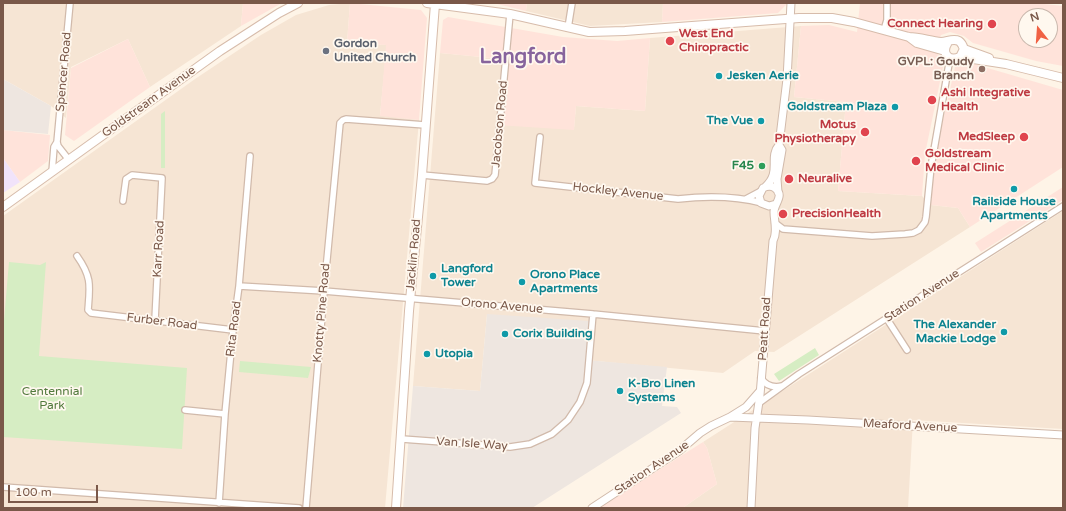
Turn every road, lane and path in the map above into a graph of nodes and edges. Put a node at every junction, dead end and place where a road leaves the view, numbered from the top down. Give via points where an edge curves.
1 (70, 3) edge
2 (298, 3) edge
3 (432, 3) edge
4 (572, 3) edge
5 (791, 3) edge
6 (887, 3) edge
7 (510, 14) junction
8 (790, 19) junction
9 (568, 28) junction
10 (884, 30) junction
11 (909, 37) junction
12 (948, 42) junction
13 (955, 55) junction
14 (1063, 78) edge
15 (425, 125) junction
16 (540, 137) dead end
17 (57, 142) junction
18 (779, 145) junction
19 (250, 156) dead end
20 (69, 160) junction
21 (52, 172) junction
22 (422, 175) junction
23 (763, 189) junction
24 (778, 192) junction
25 (746, 199) junction
26 (123, 201) dead end
27 (763, 204) junction
28 (776, 204) junction
29 (1063, 206) edge
30 (3, 207) edge
31 (775, 223) junction
32 (783, 229) junction
33 (774, 237) junction
34 (77, 256) dead end
35 (239, 286) junction
36 (324, 291) junction
37 (410, 299) junction
38 (593, 314) junction
39 (887, 319) junction
40 (155, 320) junction
41 (233, 330) junction
42 (765, 330) junction
43 (907, 350) dead end
44 (761, 378) junction
45 (782, 386) junction
46 (760, 390) junction
47 (759, 403) junction
48 (185, 410) dead end
49 (225, 414) junction
50 (730, 417) junction
51 (757, 418) junction
52 (1063, 435) edge
53 (402, 438) junction
54 (3, 487) edge
55 (219, 503) junction
56 (299, 508) edge
57 (306, 508) edge
58 (396, 508) edge
59 (592, 508) edge
60 (751, 508) edge

1 - 17 street, Spencer Road
2 - 20 main road, Goldstream Avenue via 220,51
3 - 7 main road
3 - 15 main road, Jacklin Road
4 - 9 street
5 - 8 street, Peatt Road
6 - 10 street
7 - 9 main road
7 - 22 street, Jacobson Road via 496,175 487,181
8 - 9 main road via 608,32
8 - 10 main road via 832,18
8 - 18 street, Peatt Road via 787,79
10 - 11 main road
11 - 12 main road
11 - 13 main road via 917,43
12 - 13 main road via 945,46
12 - 13 main road via 958,41 963,46
13 - 14 main road
13 - 32 street via 948,71 934,147 926,218 919,230 908,234 872,236
15 - 22 main road, Jacklin Road
15 - 36 street, Knotty Pine Road via 342,120 339,128
16 - 25 street, Hockley Avenue via 535,183 678,198
17 - 20 street
17 - 21 street, Spencer Road
18 - 23 street, Peatt Road via 775,150 775,173
18 - 24 street, Peatt Road via 782,150 777,179
19 - 35 street, Rita Road
20 - 21 main road, Goldstream Avenue
21 - 30 main road, Goldstream Avenue
22 - 37 main road, Jacklin Road
23 - 24 street via 773,187
23 - 25 street
23 - 27 street, Peatt Road via 759,198
24 - 28 street, Peatt Road via 779,199
25 - 27 street, Hockley Avenue
26 - 40 street, Karr Road via 126,179 132,175 162,178
27 - 28 street
27 - 33 street, Peatt Road via 770,217 771,236
28 - 31 street, Peatt Road
29 - 39 street, Station Avenue
31 - 32 street
31 - 33 street, Peatt Road
32 - 33 street
33 - 42 street, Peatt Road
34 - 40 street, Furber Road via 86,268 90,283 88,310 91,313
35 - 36 street, Orono Avenue
35 - 41 street, Rita Road
36 - 37 street, Orono Avenue
36 - 57 street, Knotty Pine Road
37 - 38 street, Orono Avenue
37 - 53 main road, Jacklin Road
38 - 42 street, Orono Avenue
38 - 53 street, Van Isle Way via 587,383 580,402 568,420 552,434 530,444 510,447
39 - 43 street
39 - 45 street, Station Avenue
40 - 41 street, Furber Road
41 - 49 street, Rita Road
42 - 44 street, Peatt Road
44 - 45 street via 771,387
44 - 46 street, Peatt Road
45 - 47 street, Station Avenue
46 - 47 street, Peatt Road
46 - 50 street via 746,408
47 - 51 street, Peatt Road
48 - 49 street
49 - 55 street, Rita Road
50 - 51 street, Station Avenue
50 - 59 street, Station Avenue via 700,433 680,451
51 - 52 street, Meaford Avenue
51 - 60 street, Peatt Road
53 - 58 main road, Jacklin Road
54 - 55 street
55 - 56 street

